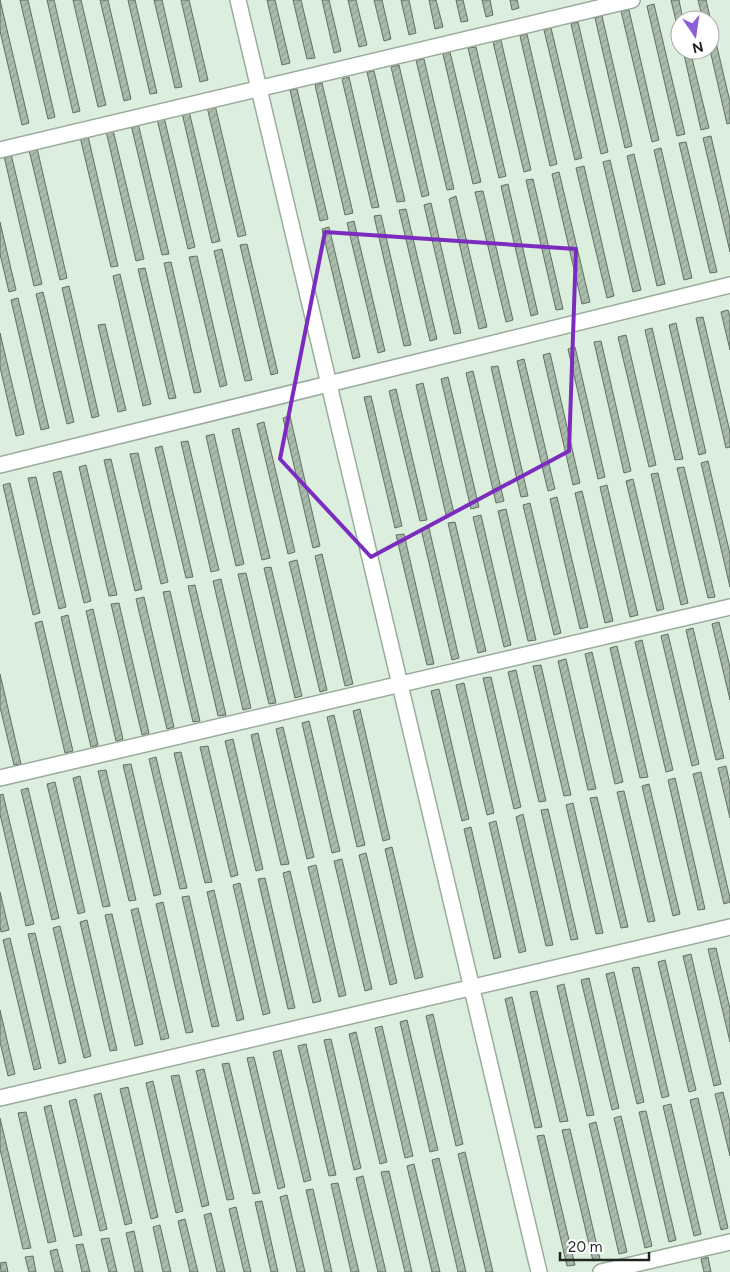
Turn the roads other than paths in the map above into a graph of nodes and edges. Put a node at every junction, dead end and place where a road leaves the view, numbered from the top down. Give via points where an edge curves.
1 (238, 0) edge
2 (632, 0) edge
3 (259, 88) junction
4 (0, 150) edge
5 (730, 285) edge
6 (329, 384) junction
7 (0, 465) edge
8 (730, 607) edge
9 (400, 684) junction
10 (0, 778) edge
11 (730, 927) edge
12 (472, 988) junction
13 (0, 1098) edge
14 (730, 1242) edge
15 (539, 1272) edge
16 (601, 1272) edge

1 - 3 lane
2 - 3 lane
3 - 4 lane
3 - 6 lane
5 - 6 lane
6 - 7 lane
6 - 9 lane
8 - 9 lane
9 - 10 lane
9 - 12 lane
11 - 12 lane
12 - 13 lane
12 - 15 lane
14 - 16 lane

